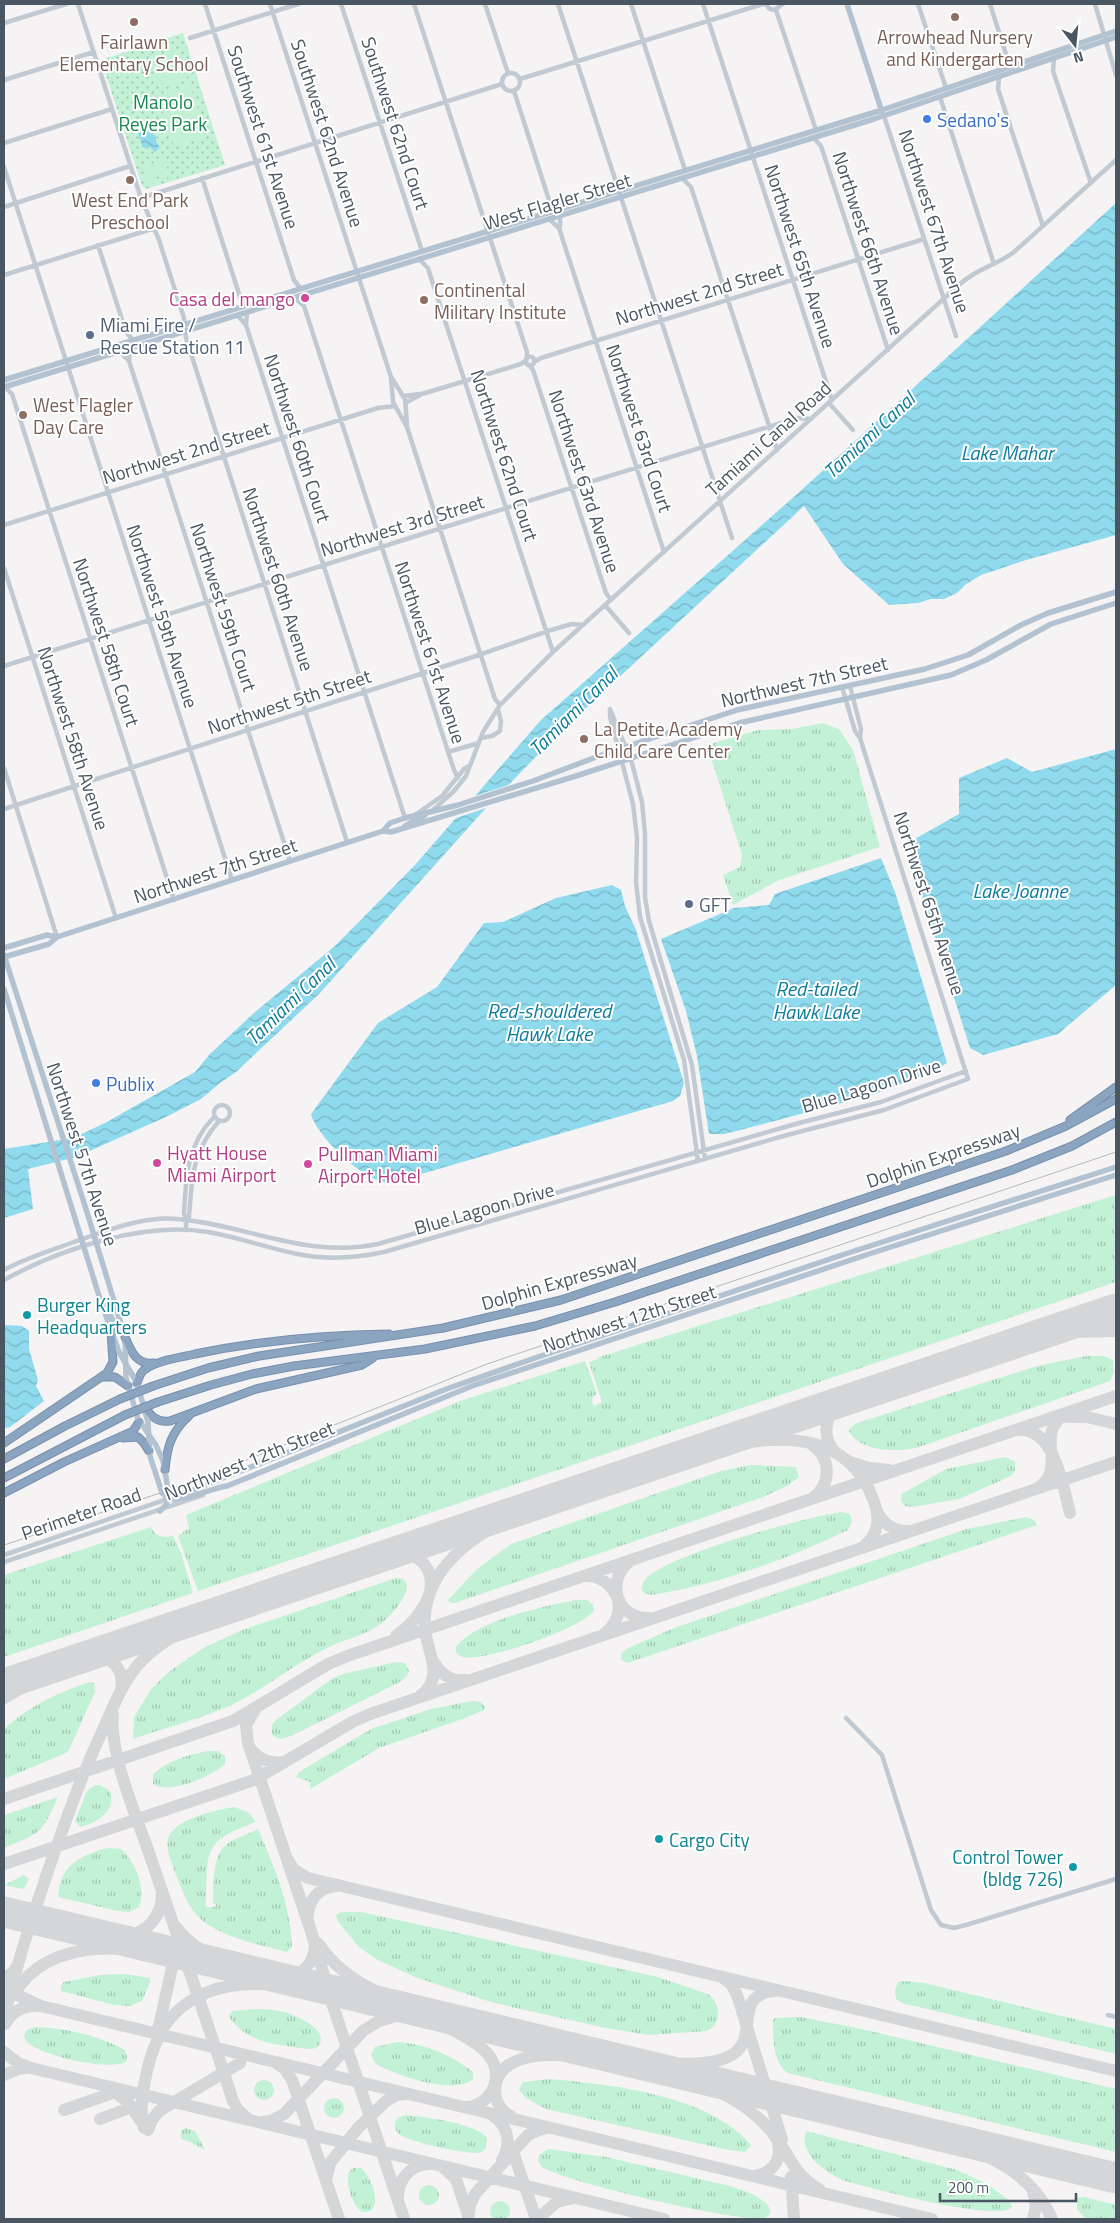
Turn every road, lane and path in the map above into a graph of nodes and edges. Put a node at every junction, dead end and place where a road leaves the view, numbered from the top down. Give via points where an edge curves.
1 (66, 4) edge
2 (78, 4) edge
3 (206, 4) edge
4 (270, 4) edge
5 (298, 4) edge
6 (342, 4) edge
7 (414, 4) edge
8 (485, 4) edge
9 (558, 4) edge
10 (631, 4) edge
11 (703, 4) edge
12 (764, 4) edge
13 (783, 4) edge
14 (847, 4) edge
15 (918, 4) edge
16 (990, 4) edge
17 (1094, 4) edge
18 (776, 10) junction
19 (272, 12) junction
20 (708, 21) junction
21 (4, 23) edge
22 (214, 30) junction
23 (1116, 31) edge
24 (190, 38) dead end
25 (1106, 38) junction
26 (1116, 38) edge
27 (643, 41) junction
28 (94, 52) junction
29 (1054, 59) junction
30 (577, 61) junction
31 (1045, 62) junction
32 (1010, 67) junction
33 (1053, 71) junction
34 (508, 73) junction
35 (1116, 75) edge
36 (999, 77) junction
37 (520, 79) junction
38 (4, 80) edge
39 (990, 80) junction
40 (502, 84) junction
41 (946, 88) junction
42 (998, 88) junction
43 (514, 90) junction
44 (940, 97) junction
45 (446, 102) junction
46 (112, 109) junction
47 (883, 113) junction
48 (380, 122) junction
49 (816, 130) junction
50 (823, 135) junction
51 (814, 138) junction
52 (4, 143) edge
53 (315, 143) junction
54 (821, 146) junction
55 (751, 154) junction
56 (1116, 160) edge
57 (256, 162) junction
58 (130, 166) junction
59 (4, 167) edge
60 (685, 170) junction
61 (692, 175) junction
62 (202, 178) junction
63 (682, 178) junction
64 (1091, 183) junction
65 (691, 187) junction
66 (620, 194) junction
67 (141, 198) junction
68 (549, 200) junction
69 (15, 203) junction
70 (4, 207) edge
71 (560, 213) junction
72 (549, 216) junction
73 (1043, 226) junction
74 (154, 228) junction
75 (559, 228) junction
76 (489, 234) junction
77 (924, 239) junction
78 (98, 245) junction
79 (422, 251) junction
80 (429, 256) junction
81 (419, 259) junction
82 (858, 260) junction
83 (994, 264) junction
84 (35, 265) junction
85 (428, 268) junction
86 (4, 275) edge
87 (358, 275) junction
88 (294, 280) junction
89 (793, 280) junction
90 (301, 289) junction
91 (294, 294) junction
92 (305, 294) junction
93 (240, 297) junction
94 (944, 299) junction
95 (728, 300) junction
96 (250, 305) junction
97 (304, 306) junction
98 (239, 308) junction
99 (247, 312) junction
100 (237, 315) junction
101 (661, 320) junction
102 (246, 325) junction
103 (185, 328) junction
104 (126, 332) junction
105 (956, 336) dead end
106 (134, 340) junction
107 (596, 341) junction
108 (124, 343) junction
109 (130, 348) junction
110 (888, 350) junction
111 (120, 352) junction
112 (129, 361) junction
113 (530, 361) junction
114 (67, 364) junction
115 (391, 377) junction
116 (465, 381) junction
117 (4, 382) edge
118 (14, 384) junction
119 (12, 394) junction
120 (422, 394) junction
121 (402, 395) junction
122 (394, 399) junction
123 (830, 401) junction
124 (405, 404) junction
125 (396, 406) junction
126 (378, 408) junction
127 (811, 418) junction
128 (340, 420) junction
129 (407, 427) junction
130 (769, 427) junction
131 (853, 430) dead end
132 (282, 438) junction
133 (703, 447) junction
134 (777, 450) junction
135 (224, 456) junction
136 (637, 467) junction
137 (166, 474) junction
138 (572, 488) junction
139 (107, 492) junction
140 (720, 501) junction
141 (506, 508) junction
142 (49, 511) junction
143 (4, 525) edge
144 (440, 528) junction
145 (732, 538) dead end
146 (381, 547) junction
147 (664, 552) junction
148 (323, 565) junction
149 (4, 568) edge
150 (265, 584) junction
151 (1116, 592) edge
152 (611, 600) junction
153 (206, 602) junction
154 (1116, 603) edge
155 (605, 605) junction
156 (148, 621) junction
157 (583, 625) junction
158 (546, 632) junction
159 (629, 633) dead end
160 (90, 639) junction
161 (553, 652) junction
162 (481, 654) junction
163 (32, 657) junction
164 (4, 666) edge
165 (422, 674) junction
166 (850, 686) junction
167 (842, 687) junction
168 (364, 692) junction
169 (853, 697) junction
170 (846, 698) junction
171 (499, 707) junction
172 (306, 711) junction
173 (248, 730) junction
174 (860, 738) junction
175 (480, 740) junction
176 (622, 748) junction
177 (190, 749) junction
178 (448, 752) junction
179 (630, 758) junction
180 (622, 761) junction
181 (469, 766) junction
182 (132, 767) junction
183 (4, 768) edge
184 (458, 778) junction
185 (74, 786) junction
186 (16, 805) junction
187 (4, 808) edge
188 (431, 811) junction
189 (416, 815) junction
190 (405, 818) junction
191 (402, 828) junction
192 (383, 831) junction
193 (347, 842) junction
194 (290, 861) junction
195 (232, 880) junction
196 (174, 900) junction
197 (116, 918) junction
198 (57, 937) junction
199 (4, 948) edge
200 (4, 957) edge
201 (4, 989) edge
202 (26, 1058) junction
203 (966, 1071) junction
204 (42, 1074) junction
205 (968, 1078) joint
206 (33, 1079) junction
207 (1116, 1087) edge
208 (49, 1097) junction
209 (1116, 1099) edge
210 (214, 1118) junction
211 (219, 1121) junction
212 (1116, 1122) edge
213 (1054, 1132) junction
214 (703, 1150) junction
215 (696, 1153) junction
216 (705, 1159) junction
217 (698, 1161) junction
218 (1116, 1167) edge
219 (1116, 1175) edge
220 (466, 1219) junction
221 (186, 1220) junction
222 (465, 1229) junction
223 (186, 1230) junction
224 (94, 1235) junction
225 (83, 1240) junction
226 (96, 1244) junction
227 (300, 1246) junction
228 (85, 1247) junction
229 (298, 1254) junction
230 (4, 1270) edge
231 (4, 1280) edge
232 (100, 1299) junction
233 (122, 1328) junction
234 (111, 1331) junction
235 (412, 1334) junction
236 (124, 1338) junction
237 (376, 1357) junction
238 (162, 1362) junction
239 (126, 1364) junction
240 (101, 1377) junction
241 (137, 1383) junction
242 (128, 1386) junction
243 (144, 1406) junction
244 (194, 1412) junction
245 (140, 1422) junction
246 (148, 1436) junction
247 (116, 1438) junction
248 (4, 1443) edge
249 (149, 1451) junction
250 (4, 1459) edge
251 (165, 1470) junction
252 (4, 1478) edge
253 (169, 1486) junction
254 (227, 1486) junction
255 (4, 1493) edge
256 (184, 1494) junction
257 (169, 1499) junction
258 (160, 1511) junction
259 (4, 1555) edge
260 (4, 1562) edge
261 (846, 1718) dead end
262 (1116, 1879) edge
263 (1108, 2016) dead end
264 (1116, 2017) edge

1 - 21 street
2 - 28 street, Northwest 60th Avenue
3 - 22 street, Southwest 61st Avenue
4 - 19 street, Southwest 62nd Avenue
5 - 19 street
6 - 48 street, Southwest 62nd Court
7 - 45 street, Northwest 63rd Avenue
8 - 34 street
9 - 30 street
10 - 27 street
11 - 20 street, Northwest 65th Avenue
12 - 18 street
12 - 20 street
13 - 18 street
14 - 47 main road
15 - 41 street
16 - 32 street
17 - 25 street
18 - 49 street
19 - 22 street
19 - 53 street, Southwest 62nd Avenue
20 - 27 street
20 - 55 street, Northwest 65th Avenue
22 - 24 street
22 - 57 street, Southwest 61st Avenue
23 - 25 main road, West Flagler Street
25 - 26 main road, West Flagler Street
25 - 29 main road, West Flagler Street
25 - 32 main road, West Flagler Street
25 - 35 street
27 - 30 street
27 - 60 street
28 - 38 street
28 - 46 street, Northwest 60th Avenue
29 - 31 main road, West Flagler Street
29 - 33 street
30 - 37 street
30 - 66 street
31 - 33 street
31 - 36 main road, West Flagler Street
32 - 41 main road, West Flagler Street
33 - 64 street
34 - 37 street via 515,73
34 - 40 street
36 - 39 main road, West Flagler Street
36 - 42 street
37 - 43 street via 519,87
39 - 42 street
39 - 44 main road, West Flagler Street
40 - 43 street via 508,90
40 - 45 street
41 - 47 main road, West Flagler Street
42 - 73 street
43 - 68 street
44 - 47 main road, West Flagler Street
44 - 83 street
45 - 48 street
45 - 76 street, Northwest 63rd Avenue
46 - 52 street
46 - 58 street, Northwest 60th Avenue
47 - 49 main road, West Flagler Street
47 - 50 main road, West Flagler Street
47 - 77 street, Northwest 67th Avenue
48 - 53 street
48 - 79 street, Southwest 62nd Court
49 - 55 main road, West Flagler Street
50 - 51 main road, West Flagler Street
50 - 54 street, Northwest 66th Avenue
51 - 54 street, Northwest 66th Avenue
51 - 55 main road, West Flagler Street
53 - 57 street
53 - 87 street, Southwest 62nd Avenue
54 - 82 street, Northwest 66th Avenue
55 - 60 main road, West Flagler Street
55 - 61 main road, West Flagler Street
55 - 89 street, Northwest 65th Avenue
56 - 64 street, Tamiami Canal Road
57 - 62 street
57 - 88 street, Southwest 61st Avenue
58 - 67 street, Northwest 60th Avenue
58 - 69 street
59 - 69 street, Northwest 59th Avenue
60 - 66 main road, West Flagler Street
61 - 63 main road, West Flagler Street
61 - 65 street
62 - 67 street
62 - 93 street
63 - 65 street
63 - 66 main road, West Flagler Street
64 - 73 street, Tamiami Canal Road
65 - 95 street
66 - 71 main road, West Flagler Street
66 - 101 street
67 - 74 street, Northwest 60th Avenue
68 - 71 street
68 - 72 street
69 - 70 street
69 - 84 street, Northwest 59th Avenue
71 - 72 main road, West Flagler Street
71 - 75 street, Northwest 63rd Court
72 - 75 street, Northwest 63rd Court
72 - 76 main road, West Flagler Street
73 - 83 street, Tamiami Canal Road via 1009,256
74 - 78 street
74 - 103 street, Northwest 60th Avenue
75 - 107 street, Northwest 63rd Court
76 - 79 main road, West Flagler Street
76 - 80 main road, West Flagler Street
76 - 113 street, Northwest 63rd Avenue
77 - 82 street, Northwest 2nd Street
77 - 94 street, Northwest 67th Avenue
78 - 84 street
78 - 104 street
79 - 87 main road, West Flagler Street
80 - 81 main road, West Flagler Street
80 - 85 street, Northwest 62nd Court
81 - 85 street, Northwest 62nd Court
81 - 87 main road, West Flagler Street
82 - 89 street, Northwest 2nd Street
82 - 110 street, Northwest 66th Avenue
83 - 94 street, Tamiami Canal Road via 972,274
84 - 86 street
84 - 114 street, Northwest 59th Avenue
85 - 116 street, Northwest 62nd Court
87 - 90 main road, West Flagler Street
87 - 92 main road, West Flagler Street
87 - 115 street, Southwest 62nd Avenue
88 - 90 street, Southwest 61st Avenue
88 - 91 street, Southwest 61st Avenue
89 - 95 street, Northwest 2nd Street
89 - 123 street, Northwest 65th Avenue
90 - 91 main road, West Flagler Street
91 - 92 main road, West Flagler Street
91 - 96 main road, West Flagler Street
91 - 97 street
91 - 99 main road, West Flagler Street
92 - 97 street, Northwest 61st Avenue
93 - 96 street
93 - 98 street
94 - 105 street, Northwest 67th Avenue
94 - 110 street, Tamiami Canal Road
95 - 101 street, Northwest 2nd Street
95 - 130 street
96 - 98 main road, West Flagler Street
97 - 128 street, Northwest 61st Avenue
98 - 103 main road, West Flagler Street
99 - 100 main road, West Flagler Street
99 - 102 street, Northwest 60th Court
100 - 102 street, Northwest 60th Court
100 - 103 main road, West Flagler Street
101 - 107 street, Northwest 2nd Street
101 - 133 street
102 - 132 street, Northwest 60th Court
103 - 106 main road, West Flagler Street
103 - 109 main road, West Flagler Street
103 - 135 street, Northwest 60th Avenue
104 - 106 street
104 - 108 street
106 - 108 main road, West Flagler Street
107 - 113 street, Northwest 2nd Street
107 - 136 street, Northwest 63rd Court
108 - 114 main road, West Flagler Street
109 - 111 main road, West Flagler Street
109 - 112 street, Northwest 59th Court
110 - 123 street, Tamiami Canal Road
111 - 112 street, Northwest 59th Court
111 - 114 main road, West Flagler Street
112 - 137 street, Northwest 59th Court
113 - 116 street, Northwest 2nd Street
113 - 138 street, Northwest 63rd Avenue
114 - 117 main road, West Flagler Street
114 - 118 main road, West Flagler Street
114 - 139 street, Northwest 59th Avenue
115 - 121 street
115 - 122 street
116 - 120 street, Northwest 2nd Street
116 - 141 street, Northwest 62nd Court
117 - 118 main road, West Flagler Street
117 - 119 street, Northwest 58th Court
118 - 119 street, Northwest 58th Court
119 - 142 street, Northwest 58th Court
120 - 121 street, Northwest 2nd Street
120 - 124 street, Northwest 2nd Street
121 - 122 street, Northwest 2nd Street
121 - 124 street
122 - 125 street
122 - 126 street, Northwest 2nd Street
123 - 127 street, Tamiami Canal Road
123 - 131 street, Northwest 65th Avenue
124 - 125 street, Northwest 2nd Street
124 - 129 street
125 - 126 street, Northwest 2nd Street
125 - 129 street
126 - 128 street, Northwest 2nd Street
127 - 130 street, Northwest 3rd Street via 797,418
127 - 134 street, Tamiami Canal Road
128 - 132 street, Northwest 2nd Street
128 - 146 street, Northwest 61st Avenue
129 - 144 street
130 - 133 street, Northwest 3rd Street
130 - 134 street
132 - 135 street, Northwest 2nd Street
132 - 148 street, Northwest 60th Court
133 - 136 street, Northwest 3rd Street
133 - 140 street
134 - 140 street, Tamiami Canal Road
135 - 137 street, Northwest 2nd Street
135 - 150 street, Northwest 60th Avenue
136 - 138 street, Northwest 3rd Street
136 - 147 street, Northwest 63rd Court
137 - 139 street, Northwest 2nd Street
137 - 153 street, Northwest 59th Court
138 - 141 street, Northwest 3rd Street
138 - 152 street, Northwest 63rd Avenue
139 - 142 street, Northwest 2nd Street
139 - 156 street, Northwest 59th Avenue
140 - 145 street
140 - 147 street, Tamiami Canal Road
141 - 144 street, Northwest 3rd Street
141 - 158 street, Northwest 62nd Court
142 - 143 street, Northwest 2nd Street
142 - 160 street, Northwest 58th Court
144 - 146 street, Northwest 3rd Street
144 - 162 street
146 - 148 street, Northwest 3rd Street
146 - 165 street, Northwest 61st Avenue
147 - 152 street, Tamiami Canal Road
148 - 150 street, Northwest 3rd Street
148 - 168 street, Northwest 60th Court
149 - 163 street, Northwest 58th Avenue
150 - 153 street, Northwest 3rd Street
150 - 172 street, Northwest 60th Avenue
151 - 166 main road, Northwest 7th Street via 1048,612 950,662
152 - 155 street, Tamiami Canal Road
153 - 156 street, Northwest 3rd Street
153 - 173 street, Northwest 59th Court
154 - 169 main road, Northwest 7th Street via 1051,624 986,660 950,675
155 - 157 street, Tamiami Canal Road
155 - 159 street
156 - 160 street, Northwest 3rd Street
156 - 177 street, Northwest 59th Avenue
157 - 158 street, Northwest 5th Street via 572,624
157 - 161 street, Tamiami Canal Road
158 - 161 street, Northwest 62nd Court
158 - 162 street, Northwest 5th Street
160 - 163 street, Northwest 3rd Street
160 - 182 street, Northwest 58th Court
161 - 171 street, Tamiami Canal Road
162 - 165 street, Northwest 5th Street
162 - 171 street
163 - 164 street, Northwest 3rd Street
163 - 185 street, Northwest 58th Avenue
165 - 168 street, Northwest 5th Street
165 - 178 street, Northwest 61st Avenue
166 - 167 main road, Northwest 7th Street
166 - 169 street, Northwest 65th Avenue
167 - 170 street, Northwest 65th Avenue
167 - 176 main road, Northwest 7th Street via 738,710
168 - 172 street, Northwest 5th Street
168 - 190 street, Northwest 60th Court
169 - 170 main road, Northwest 7th Street
169 - 174 street, Northwest 65th Avenue via 861,729
170 - 174 street, Northwest 65th Avenue
170 - 179 main road, Northwest 7th Street via 748,720
171 - 175 street, Tamiami Canal Road
171 - 175 street via 500,732
172 - 173 street, Northwest 5th Street
172 - 193 street, Northwest 60th Avenue
173 - 177 street, Northwest 5th Street
173 - 194 street, Northwest 59th Court
174 - 203 street, Northwest 65th Avenue
175 - 178 street
175 - 181 street, Tamiami Canal Road
176 - 176 street via 610,709 610,717
176 - 179 street
176 - 180 street
176 - 188 main road, Northwest 7th Street via 468,802
177 - 182 street, Northwest 5th Street
177 - 195 street, Northwest 59th Avenue
178 - 184 street, Northwest 61st Avenue
179 - 180 main road, Northwest 7th Street
179 - 214 street via 643,807 645,897 649,921 692,1065
180 - 191 main road, Northwest 7th Street
180 - 215 street via 636,820 636,882 640,917 684,1060
181 - 184 street, Tamiami Canal Road
181 - 188 street, Tamiami Canal Road via 458,786
182 - 185 street, Northwest 5th Street
182 - 196 street, Northwest 58th Court
183 - 186 street
184 - 189 street, Tamiami Canal Road via 442,796
185 - 186 street, Northwest 5th Street
185 - 197 street, Northwest 58th Avenue
186 - 187 street, Northwest 5th Street
186 - 198 street
188 - 189 main road, Northwest 7th Street
188 - 191 main road
189 - 190 main road, Northwest 7th Street
190 - 192 main road, Northwest 7th Street via 390,823
191 - 192 main road, Northwest 7th Street
192 - 193 main road, Northwest 7th Street
193 - 194 main road, Northwest 7th Street
194 - 195 main road, Northwest 7th Street
195 - 196 main road, Northwest 7th Street
196 - 197 main road, Northwest 7th Street
197 - 198 main road, Northwest 7th Street
198 - 199 main road, Northwest 7th Street via 47,934
198 - 200 main road, Northwest 7th Street via 49,944
200 - 204 main road, Northwest 57th Avenue
201 - 202 main road, Northwest 57th Avenue
202 - 204 main road via 34,1070
202 - 206 main road, Northwest 57th Avenue
203 - 205 street, Northwest 65th Avenue
203 - 214 street, Blue Lagoon Drive via 881,1102
204 - 208 main road, Northwest 57th Avenue
205 - 216 street, Blue Lagoon Drive via 884,1110
206 - 208 main road via 41,1084
206 - 225 main road, Northwest 57th Avenue
207 - 213 highway
208 - 224 main road, Northwest 57th Avenue
209 - 213 highway, Dolphin Expressway
210 - 211 street
210 - 211 street via 216,1107 226,1106 230,1116
210 - 221 street via 199,1136 187,1165
211 - 221 street via 196,1157
212 - 237 highway, Dolphin Expressway via 1072,1146 1012,1170 594,1309 488,1337
213 - 235 highway, Dolphin Expressway via 988,1158 585,1293 498,1317
214 - 215 street, Blue Lagoon Drive
214 - 216 street
215 - 217 street
215 - 220 street, Blue Lagoon Drive
216 - 217 street, Blue Lagoon Drive
217 - 222 street, Blue Lagoon Drive
218 - 256 main road, Northwest 12th Street via 845,1254 449,1388
219 - 254 main road, Northwest 12th Street via 472,1386
220 - 222 street
220 - 227 street, Blue Lagoon Drive via 370,1246 336,1249
221 - 223 street
221 - 224 street, Blue Lagoon Drive via 150,1220
221 - 227 street, Blue Lagoon Drive
222 - 229 street, Blue Lagoon Drive via 366,1255 334,1258
223 - 226 street, Blue Lagoon Drive via 139,1232
223 - 229 street, Blue Lagoon Drive
224 - 225 street, Blue Lagoon Drive
224 - 226 main road, Northwest 57th Avenue
225 - 228 main road, Northwest 57th Avenue
225 - 230 street, Blue Lagoon Drive
226 - 228 street, Blue Lagoon Drive
226 - 233 main road, Northwest 57th Avenue
227 - 229 street
228 - 231 street, Blue Lagoon Drive via 50,1258
228 - 232 main road, Northwest 57th Avenue
232 - 233 main road via 113,1322
232 - 234 main road, Northwest 57th Avenue
233 - 236 main road, Northwest 57th Avenue
234 - 239 main road, Northwest 57th Avenue
234 - 240 highway via 113,1362
235 - 238 highway via 332,1334 286,1338
235 - 250 highway, Dolphin Expressway, bridge via 259,1356 208,1368 120,1399
236 - 238 highway via 138,1359 150,1364
236 - 239 main road, Northwest 57th Avenue
237 - 244 highway via 362,1365 263,1388
237 - 252 highway, Dolphin Expressway, bridge via 294,1366 210,1385 125,1415
238 - 241 highway via 142,1371
239 - 241 main road, Northwest 57th Avenue
239 - 242 main road, Northwest 57th Avenue
240 - 242 highway via 115,1377
240 - 248 highway
241 - 243 main road, Northwest 57th Avenue
242 - 245 main road, Northwest 57th Avenue
243 - 244 highway via 154,1418 163,1422
243 - 246 main road, Northwest 57th Avenue
244 - 251 highway via 171,1436
245 - 246 main road, Northwest 57th Avenue
245 - 247 highway via 133,1431
246 - 249 main road
246 - 251 main road, Northwest 57th Avenue via 158,1449
247 - 249 highway via 138,1437
247 - 255 highway
249 - 257 main road via 164,1496
251 - 253 main road, Northwest 57th Avenue
253 - 256 main road via 173,1491
253 - 257 main road, Northwest 57th Avenue
254 - 257 main road via 184,1499
254 - 258 street, Northwest 12th Street
256 - 257 street, Northwest 12th Street
257 - 258 main road
257 - 259 street, Perimeter Road
258 - 260 street, Perimeter Road
261 - 262 street via 882,1756 931,1910 942,1926 966,1926
263 - 264 street

